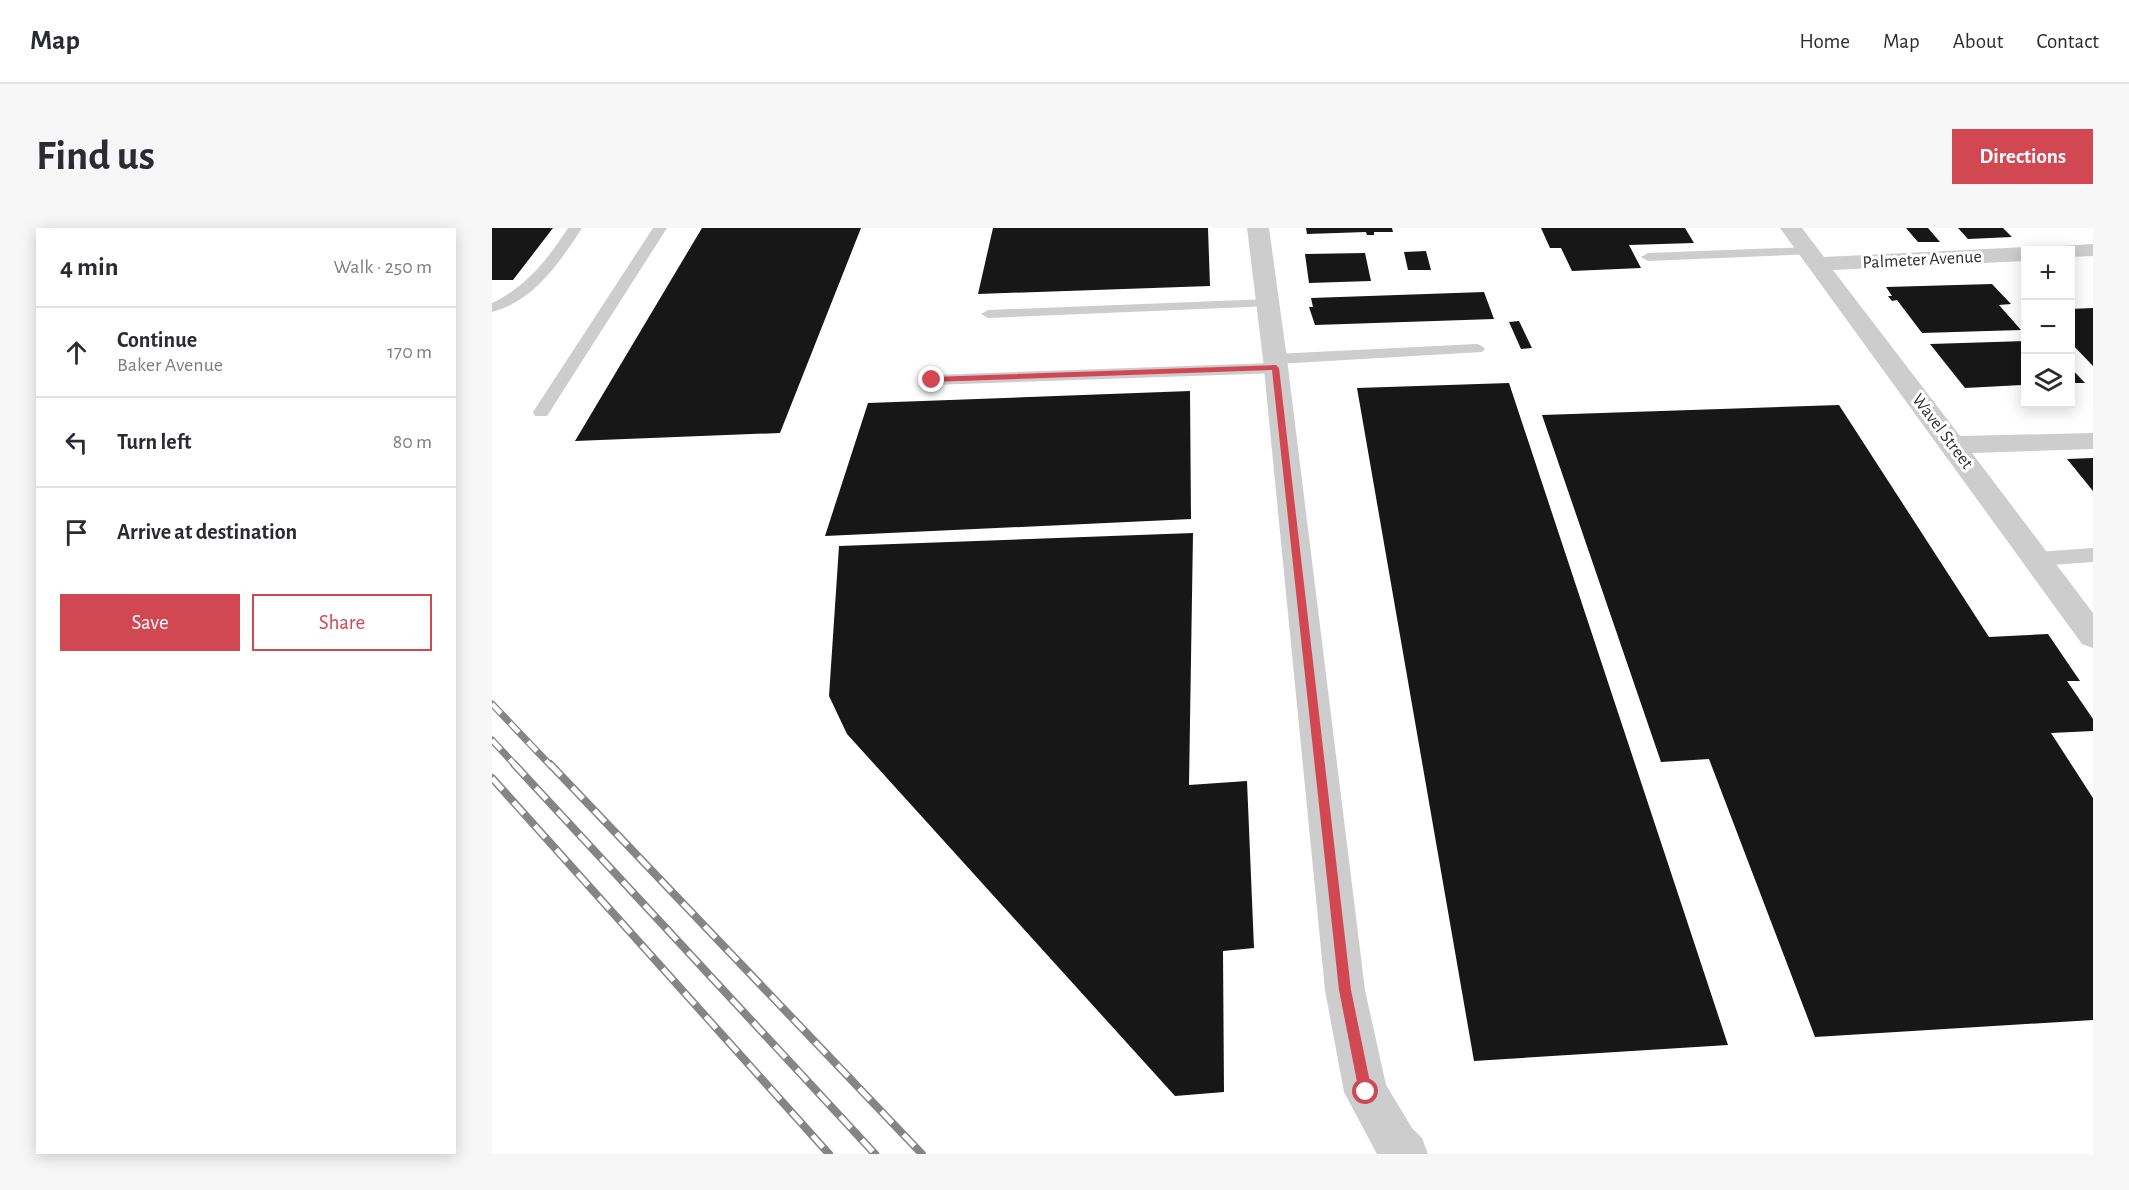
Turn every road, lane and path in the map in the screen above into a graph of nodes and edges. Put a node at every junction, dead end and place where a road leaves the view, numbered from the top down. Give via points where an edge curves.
1 (575, 228) edge
2 (660, 228) edge
3 (1258, 228) edge
4 (1791, 228) edge
5 (2093, 250) edge
6 (2075, 251) edge
7 (2021, 254) edge
8 (1648, 257) dead end
9 (1813, 257) junction
10 (1269, 303) junction
11 (492, 308) edge
12 (988, 314) dead end
13 (1477, 349) dead end
14 (1275, 363) junction
15 (932, 380) dead end
16 (541, 412) dead end
17 (2093, 441) edge
18 (1954, 445) junction
19 (2093, 555) edge
20 (2037, 559) junction
21 (2092, 634) edge
22 (1401, 1149) edge

1 - 11 lane via 550,267 525,290
2 - 16 lane
3 - 10 street
4 - 9 street, Wavel Street
5 - 6 street
7 - 9 street, Palmeter Avenue
8 - 9 lane
9 - 18 street, Wavel Street
10 - 12 lane
10 - 14 street
13 - 14 lane
14 - 15 lane
14 - 22 street via 1345,990 1366,1092
17 - 18 street
18 - 20 street, Wavel Street
19 - 20 lane
20 - 21 street, Wavel Street

